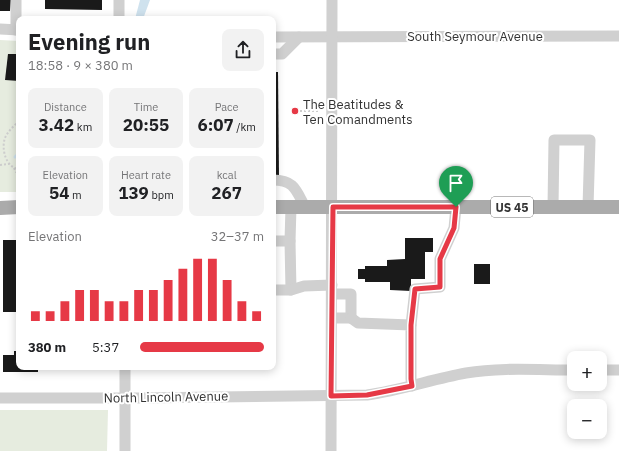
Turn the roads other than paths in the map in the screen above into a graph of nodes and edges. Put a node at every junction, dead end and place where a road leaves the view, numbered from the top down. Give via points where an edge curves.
1 (16, 0) edge
2 (119, 0) edge
3 (332, 0) edge
4 (17, 16) edge
5 (119, 16) edge
6 (0, 29) edge
7 (16, 30) edge
8 (619, 36) edge
9 (276, 37) edge
10 (299, 37) junction
11 (332, 37) junction
12 (276, 54) edge
13 (276, 180) edge
14 (276, 207) edge
15 (291, 207) junction
16 (305, 207) junction
17 (333, 207) junction
18 (456, 207) junction
19 (553, 207) junction
20 (588, 207) junction
21 (619, 207) edge
22 (0, 208) edge
23 (16, 208) edge
24 (290, 238) junction
25 (276, 240) edge
26 (332, 289) junction
27 (276, 290) edge
28 (291, 290) junction
29 (332, 318) junction
30 (351, 318) junction
31 (411, 325) junction
32 (125, 370) edge
33 (567, 370) edge
34 (607, 370) edge
35 (619, 370) edge
36 (412, 386) junction
37 (331, 396) junction
38 (0, 398) edge
39 (125, 398) junction
40 (125, 451) edge
41 (331, 451) edge

1 - 4 street
2 - 5 street
3 - 11 street
6 - 7 street
8 - 11 street, South Seymour Avenue
9 - 10 street, South Seymour Avenue
10 - 11 street, South Seymour Avenue
10 - 12 street via 282,54
11 - 17 street
13 - 16 street via 289,182
14 - 15 main road, US 45
15 - 16 main road, US 45
15 - 24 street
16 - 17 main road, US 45
17 - 18 main road, US 45
17 - 26 street
18 - 19 main road, US 45
18 - 31 street via 454,228 441,254 440,287 415,289
19 - 20 main road, US 45
19 - 20 street via 554,140 590,140
20 - 21 main road, US 45
22 - 23 main road
24 - 25 street
24 - 28 street
26 - 28 street via 304,286
26 - 29 street
26 - 30 street via 351,294
27 - 28 street
29 - 30 street
29 - 37 street
30 - 31 street via 358,323
31 - 36 street
32 - 39 street
33 - 36 street, North Lincoln Avenue via 491,370 466,373
34 - 35 street
36 - 37 street, North Lincoln Avenue via 367,395
37 - 39 street, North Lincoln Avenue
37 - 41 street
38 - 39 street, North Lincoln Avenue
39 - 40 street

